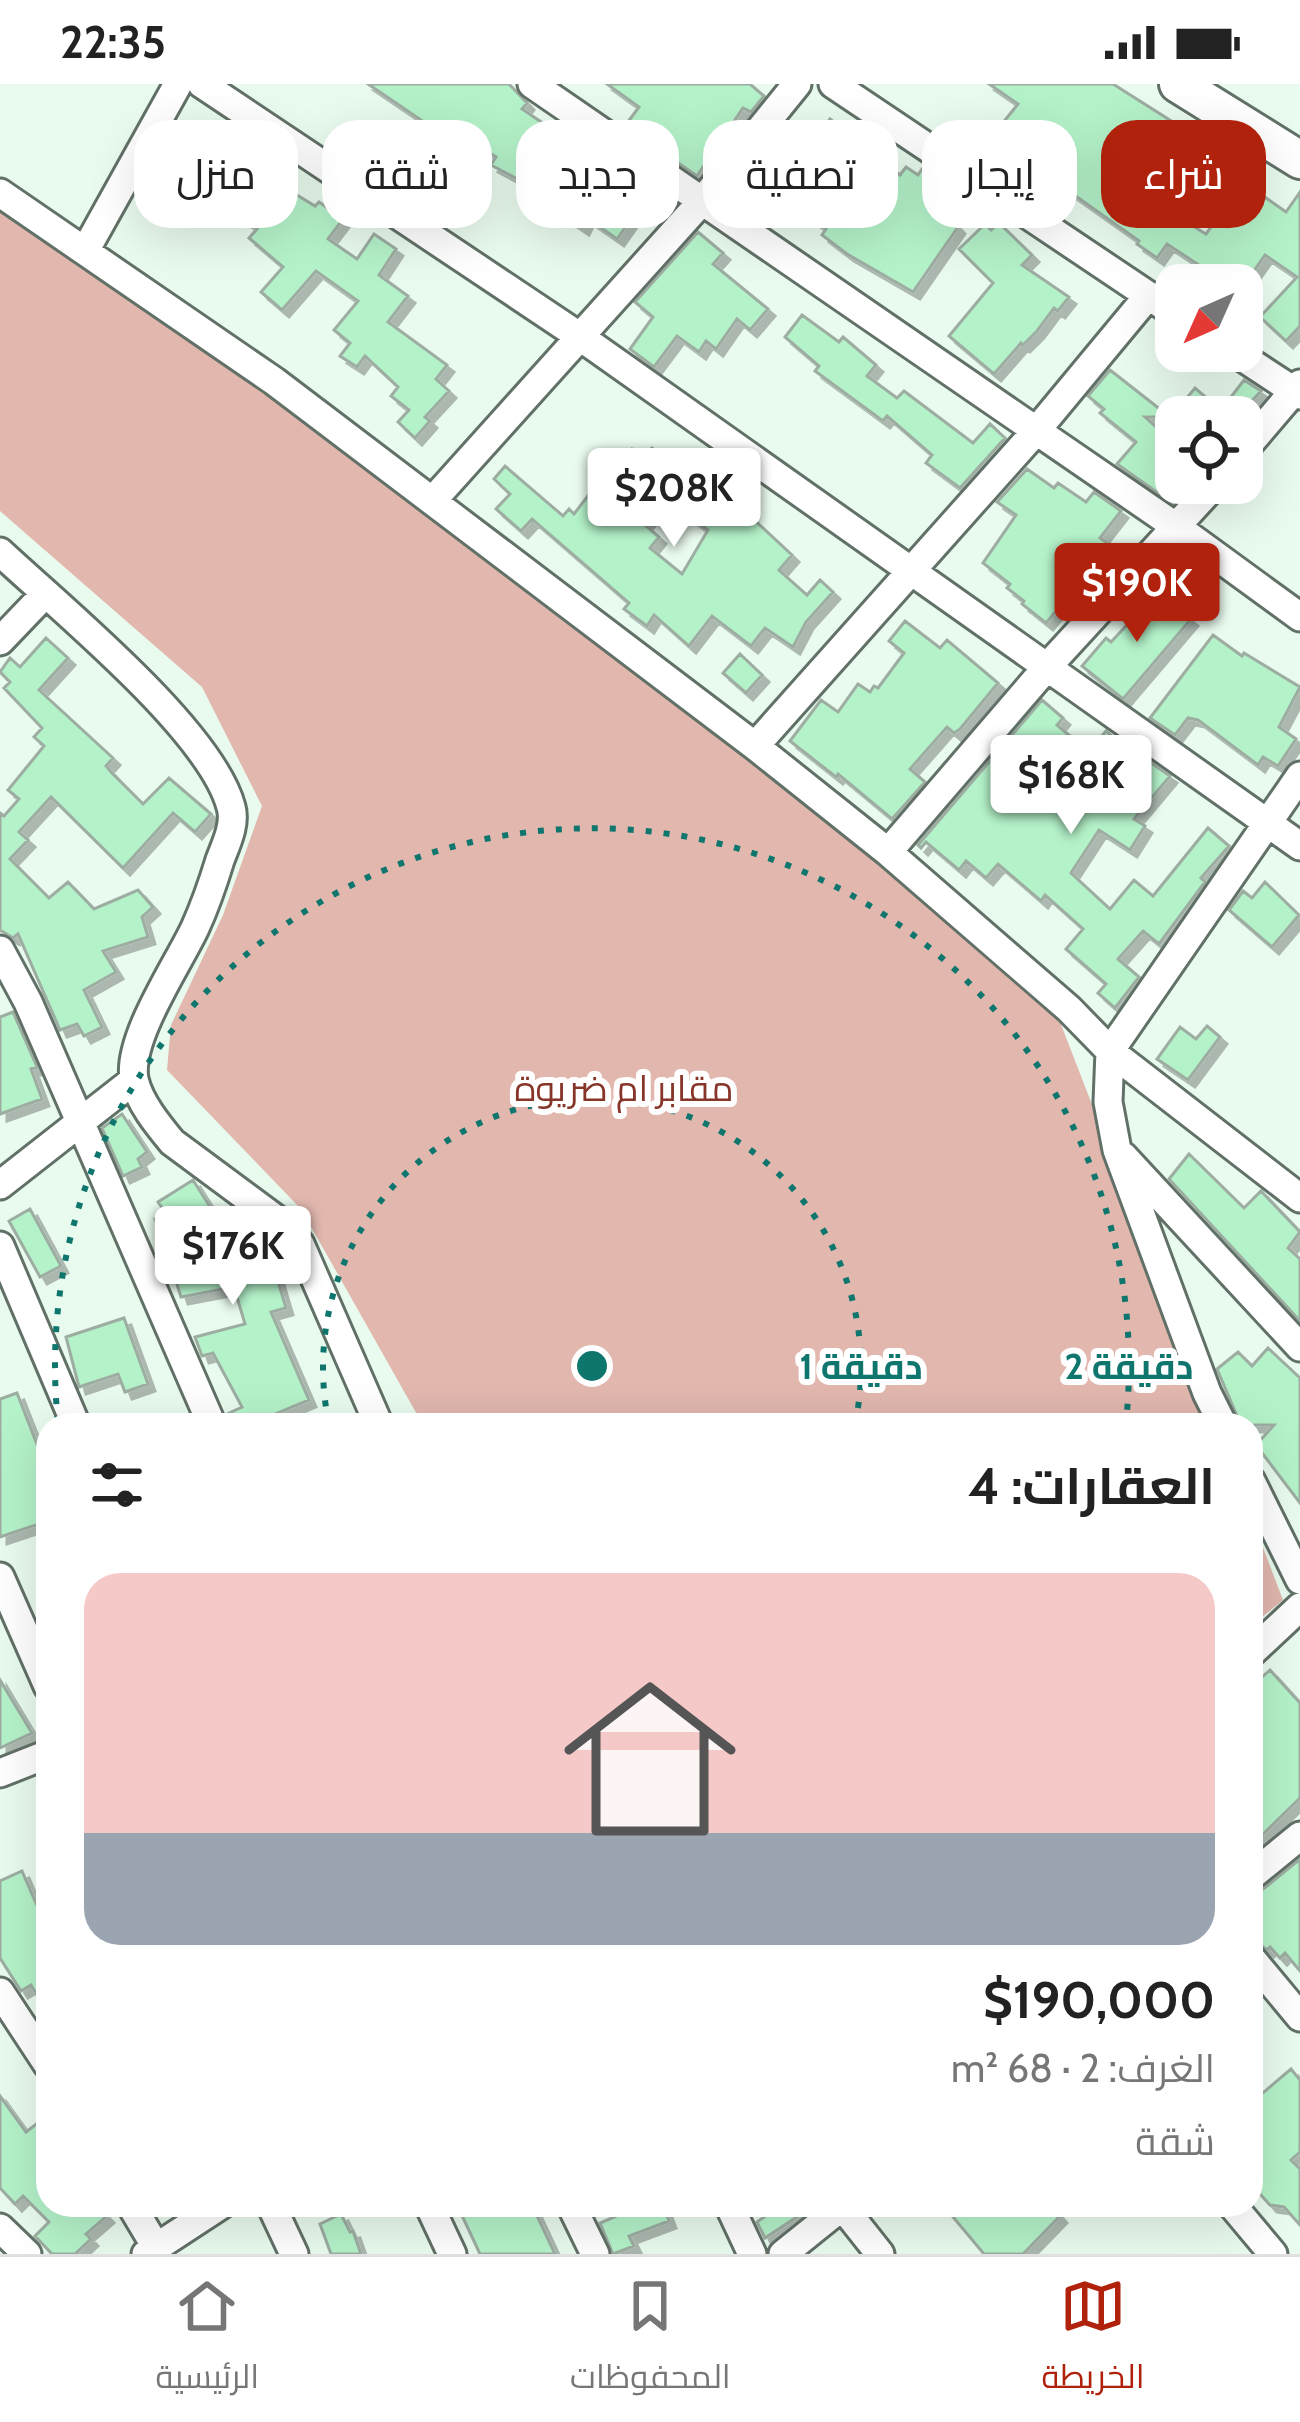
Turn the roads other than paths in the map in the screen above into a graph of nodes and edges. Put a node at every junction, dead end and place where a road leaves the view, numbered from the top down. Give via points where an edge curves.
1 (178, 84) edge
2 (202, 84) edge
3 (532, 84) edge
4 (797, 84) edge
5 (833, 84) edge
6 (1178, 84) edge
7 (768, 120) edge
8 (1300, 160) edge
9 (0, 193) edge
10 (703, 200) joint
11 (743, 228) edge
12 (85, 250) junction
13 (1148, 296) junction
14 (1155, 300) edge
15 (579, 336) junction
16 (1263, 369) edge
17 (1298, 390) edge
18 (1263, 429) edge
19 (1036, 431) junction
20 (433, 500) junction
21 (1198, 504) edge
22 (1178, 528) junction
23 (0, 552) edge
24 (912, 570) junction
25 (45, 594) junction
26 (1300, 617) edge
27 (0, 641) edge
28 (1047, 667) junction
29 (755, 746) junction
30 (1300, 776) edge
31 (1268, 823) junction
32 (1300, 845) edge
33 (888, 851) junction
34 (0, 950) edge
35 (1110, 1051) junction
36 (134, 1080) junction
37 (80, 1121) junction
38 (1117, 1150) junction
39 (0, 1185) edge
40 (1300, 1198) edge
41 (0, 1246) edge
42 (1300, 1347) edge
43 (71, 1413) edge
44 (207, 1413) edge
45 (374, 1413) edge
46 (1217, 1413) edge
47 (1263, 1505) edge
48 (0, 1577) edge
49 (1300, 1580) edge
50 (1300, 1607) edge
51 (1263, 1642) edge
52 (36, 1659) edge
53 (36, 1759) edge
54 (0, 1773) edge
55 (1300, 1836) edge
56 (1263, 1866) edge
57 (1263, 1972) edge
58 (0, 1992) edge
59 (1300, 2017) edge
60 (36, 2047) edge
61 (136, 2217) edge
62 (202, 2217) edge
63 (277, 2217) edge
64 (435, 2217) edge
65 (577, 2217) edge
66 (733, 2217) edge
67 (829, 2217) edge
68 (851, 2217) edge
69 (1242, 2217) edge
70 (0, 2228) edge
71 (151, 2250) edge
72 (746, 2252) edge
73 (27, 2254) edge
74 (294, 2254) edge
75 (452, 2254) edge
76 (595, 2254) edge
77 (783, 2254) edge
78 (880, 2254) edge
79 (1273, 2254) edge

1 - 12 street
2 - 15 street
3 - 10 street
4 - 7 street
5 - 13 street
6 - 8 street
9 - 12 street
10 - 15 street
11 - 19 street
12 - 20 street
13 - 14 street
13 - 19 street
15 - 20 street
15 - 24 street
16 - 17 street
17 - 18 street
19 - 22 street
19 - 24 street
20 - 29 street
21 - 22 street
22 - 26 street
22 - 28 street
23 - 25 street
24 - 28 street
24 - 29 street
25 - 27 street
25 - 36 street via 204,752 231,808 211,889 138,1043
28 - 31 street
28 - 33 street
29 - 33 street
30 - 31 street
31 - 32 street
31 - 35 street
33 - 35 street
34 - 37 street
35 - 38 street
35 - 40 street
36 - 37 street
36 - 45 street via 172,1142 300,1244
37 - 39 street
37 - 44 street
38 - 42 street
38 - 46 street
41 - 43 street
47 - 49 street
48 - 52 street
50 - 51 street
53 - 54 street
55 - 56 street
57 - 59 street
58 - 60 street
61 - 71 street
62 - 71 street
63 - 74 street
64 - 75 street
65 - 76 street
66 - 72 street
67 - 77 street
68 - 78 street
69 - 79 street
70 - 73 street

